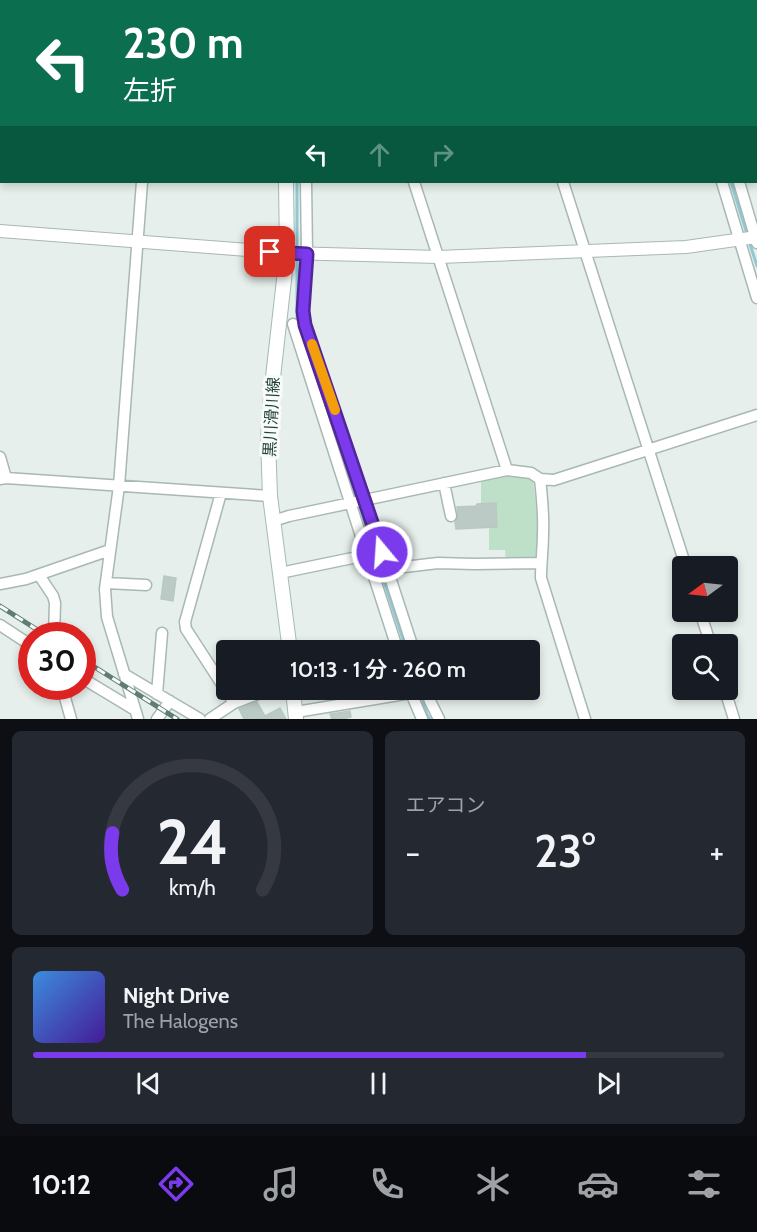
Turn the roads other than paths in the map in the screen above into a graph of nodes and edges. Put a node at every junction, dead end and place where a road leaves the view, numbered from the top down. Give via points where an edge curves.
1 (142, 183) edge
2 (286, 183) edge
3 (306, 183) edge
4 (414, 183) edge
5 (563, 183) edge
6 (722, 183) edge
7 (740, 183) edge
8 (0, 231) edge
9 (750, 240) edge
10 (138, 241) junction
11 (586, 252) junction
12 (286, 253) junction
13 (307, 254) junction
14 (439, 257) junction
15 (757, 298) edge
16 (293, 324) dead end
17 (757, 415) edge
18 (648, 450) junction
19 (0, 457) edge
20 (507, 470) junction
21 (3, 478) edge
22 (540, 479) junction
23 (444, 483) junction
24 (119, 486) junction
25 (221, 493) junction
26 (270, 496) junction
27 (365, 500) junction
28 (350, 503) junction
29 (451, 516) dead end
30 (273, 521) junction
31 (110, 550) junction
32 (367, 555) junction
33 (682, 556) edge
34 (541, 563) junction
35 (387, 569) junction
36 (280, 573) junction
37 (39, 575) junction
38 (106, 583) junction
39 (0, 584) edge
40 (146, 585) dead end
41 (54, 622) edge
42 (0, 625) edge
43 (162, 633) dead end
44 (18, 637) edge
45 (289, 640) edge
46 (394, 640) edge
47 (410, 640) edge
48 (124, 675) junction
49 (96, 687) edge
50 (157, 694) junction
51 (66, 700) edge
52 (242, 700) edge
53 (294, 700) edge
54 (371, 700) edge
55 (414, 700) edge
56 (430, 700) edge
57 (728, 700) edge
58 (170, 701) junction
59 (234, 703) junction
60 (137, 715) edge
61 (296, 715) edge
62 (71, 719) edge
63 (157, 719) edge
64 (200, 719) edge
65 (210, 719) edge
66 (422, 719) edge
67 (439, 719) edge
68 (585, 719) edge
69 (735, 719) edge

1 - 10 street
2 - 12 main road, 黒川滑川線
3 - 13 street
4 - 14 street
5 - 11 street
6 - 9 street
7 - 9 street
8 - 10 street
9 - 11 street
9 - 15 street
10 - 12 street
10 - 24 street
11 - 14 street
11 - 18 street
12 - 13 street
12 - 26 main road, 黒川滑川線 via 270,406
13 - 14 street
13 - 27 street via 305,325
14 - 20 street
16 - 28 street
17 - 18 street
18 - 22 street via 554,480
18 - 33 street
19 - 21 street
20 - 22 street via 531,473
20 - 23 street
21 - 24 street
22 - 34 street
23 - 27 street
23 - 29 street
24 - 25 street
24 - 31 street
25 - 26 street
25 - 59 street via 185,622
26 - 30 main road, 黒川滑川線
27 - 28 street
27 - 35 street
28 - 30 street
28 - 32 street
30 - 36 main road, 黒川滑川線
31 - 37 street
31 - 38 street
32 - 36 street
32 - 46 street
34 - 35 street via 438,563
34 - 68 street via 541,578
35 - 47 street
36 - 45 main road, 黒川滑川線
37 - 39 street
37 - 41 street via 53,596
38 - 40 street
38 - 48 street via 107,617
42 - 44 street
43 - 50 street
48 - 50 street
48 - 60 street
49 - 60 street
50 - 58 street
51 - 62 street
52 - 59 street
53 - 61 main road
54 - 61 street
55 - 66 street
56 - 67 street
57 - 69 street
58 - 63 street
58 - 64 street
59 - 65 street

